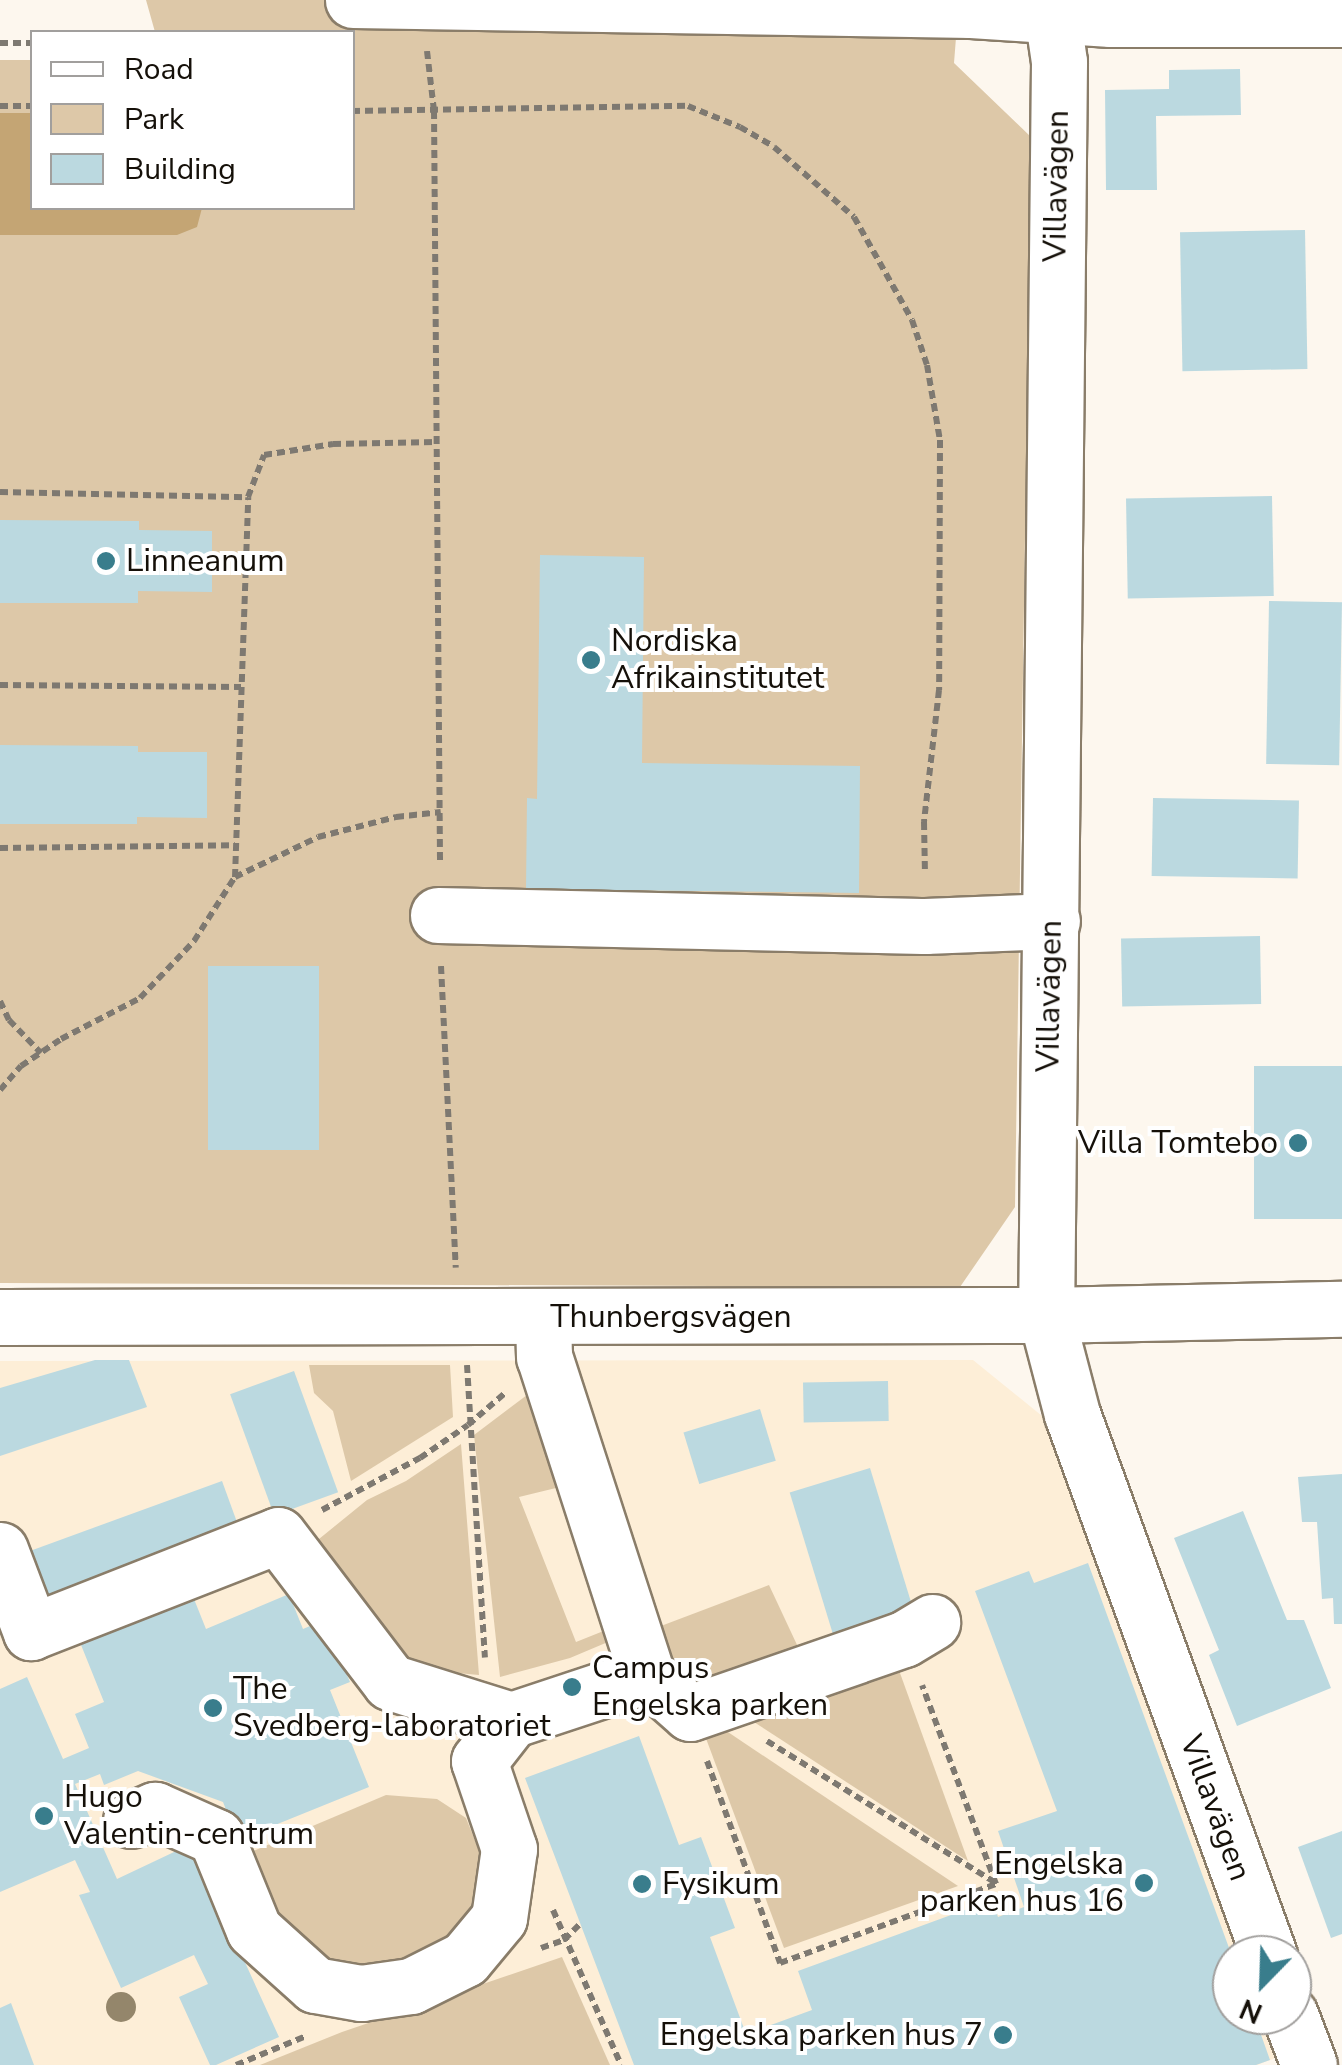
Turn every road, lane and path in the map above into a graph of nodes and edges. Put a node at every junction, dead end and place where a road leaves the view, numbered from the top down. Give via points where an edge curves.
1 (353, 0) edge
2 (430, 0) edge
3 (1050, 7) edge
4 (1342, 19) edge
5 (0, 43) edge
6 (30, 43) edge
7 (0, 106) edge
8 (30, 106) edge
9 (355, 110) edge
10 (434, 111) junction
11 (436, 442) junction
12 (0, 492) edge
13 (248, 497) junction
14 (0, 685) edge
15 (241, 687) junction
16 (441, 812) junction
17 (235, 845) junction
18 (0, 848) edge
19 (235, 877) junction
20 (438, 915) junction
21 (1052, 921) junction
22 (925, 926) junction
23 (0, 1001) edge
24 (40, 1053) junction
25 (0, 1090) edge
26 (1342, 1309) edge
27 (1046, 1315) junction
28 (0, 1317) edge
29 (464, 1337) junction
30 (544, 1337) junction
31 (468, 1425) junction
32 (278, 1536) junction
33 (0, 1550) edge
34 (918, 1631) joint
35 (647, 1675) junction
36 (700, 1709) junction
37 (500, 1716) junction
38 (131, 1820) dead end
39 (996, 1884) junction
40 (1261, 1935) edge
41 (1297, 2035) edge
42 (1308, 2065) edge

1 - 2 street
2 - 3 street
2 - 10 path via 426,43
3 - 4 street via 1111,20
3 - 21 street, Villavägen via 1059,62
5 - 6 path
7 - 8 path
9 - 10 path
10 - 11 path
10 - 22 path via 688,106 740,127 802,169 854,217 874,250 912,320 940,440 940,671 924,822
11 - 13 path via 333,444 264,455
11 - 16 path
12 - 13 path
13 - 15 path
14 - 15 path
15 - 17 path
16 - 19 path via 318,838
16 - 20 path
17 - 18 path
17 - 19 path
19 - 24 path via 194,941 140,998
20 - 22 street
20 - 29 path
21 - 22 street
21 - 27 street, Villavägen
23 - 24 path
24 - 25 path
26 - 27 street, Thunbergsvägen
27 - 30 street, Thunbergsvägen
27 - 40 street, Villavägen via 1072,1414
28 - 29 street, Thunbergsvägen
29 - 30 street, Thunbergsvägen
29 - 31 path
30 - 31 path
30 - 35 street
31 - 32 path
31 - 37 path
32 - 33 street via 31,1632
32 - 37 street via 390,1682
34 - 36 street
34 - 39 path
35 - 36 street
35 - 37 street
36 - 39 path
36 - 39 path via 780,1963
37 - 38 street via 479,1760 509,1849 499,1918 465,1959 412,1986 361,1993 314,1985 254,1930 216,1837 155,1810
41 - 42 street

